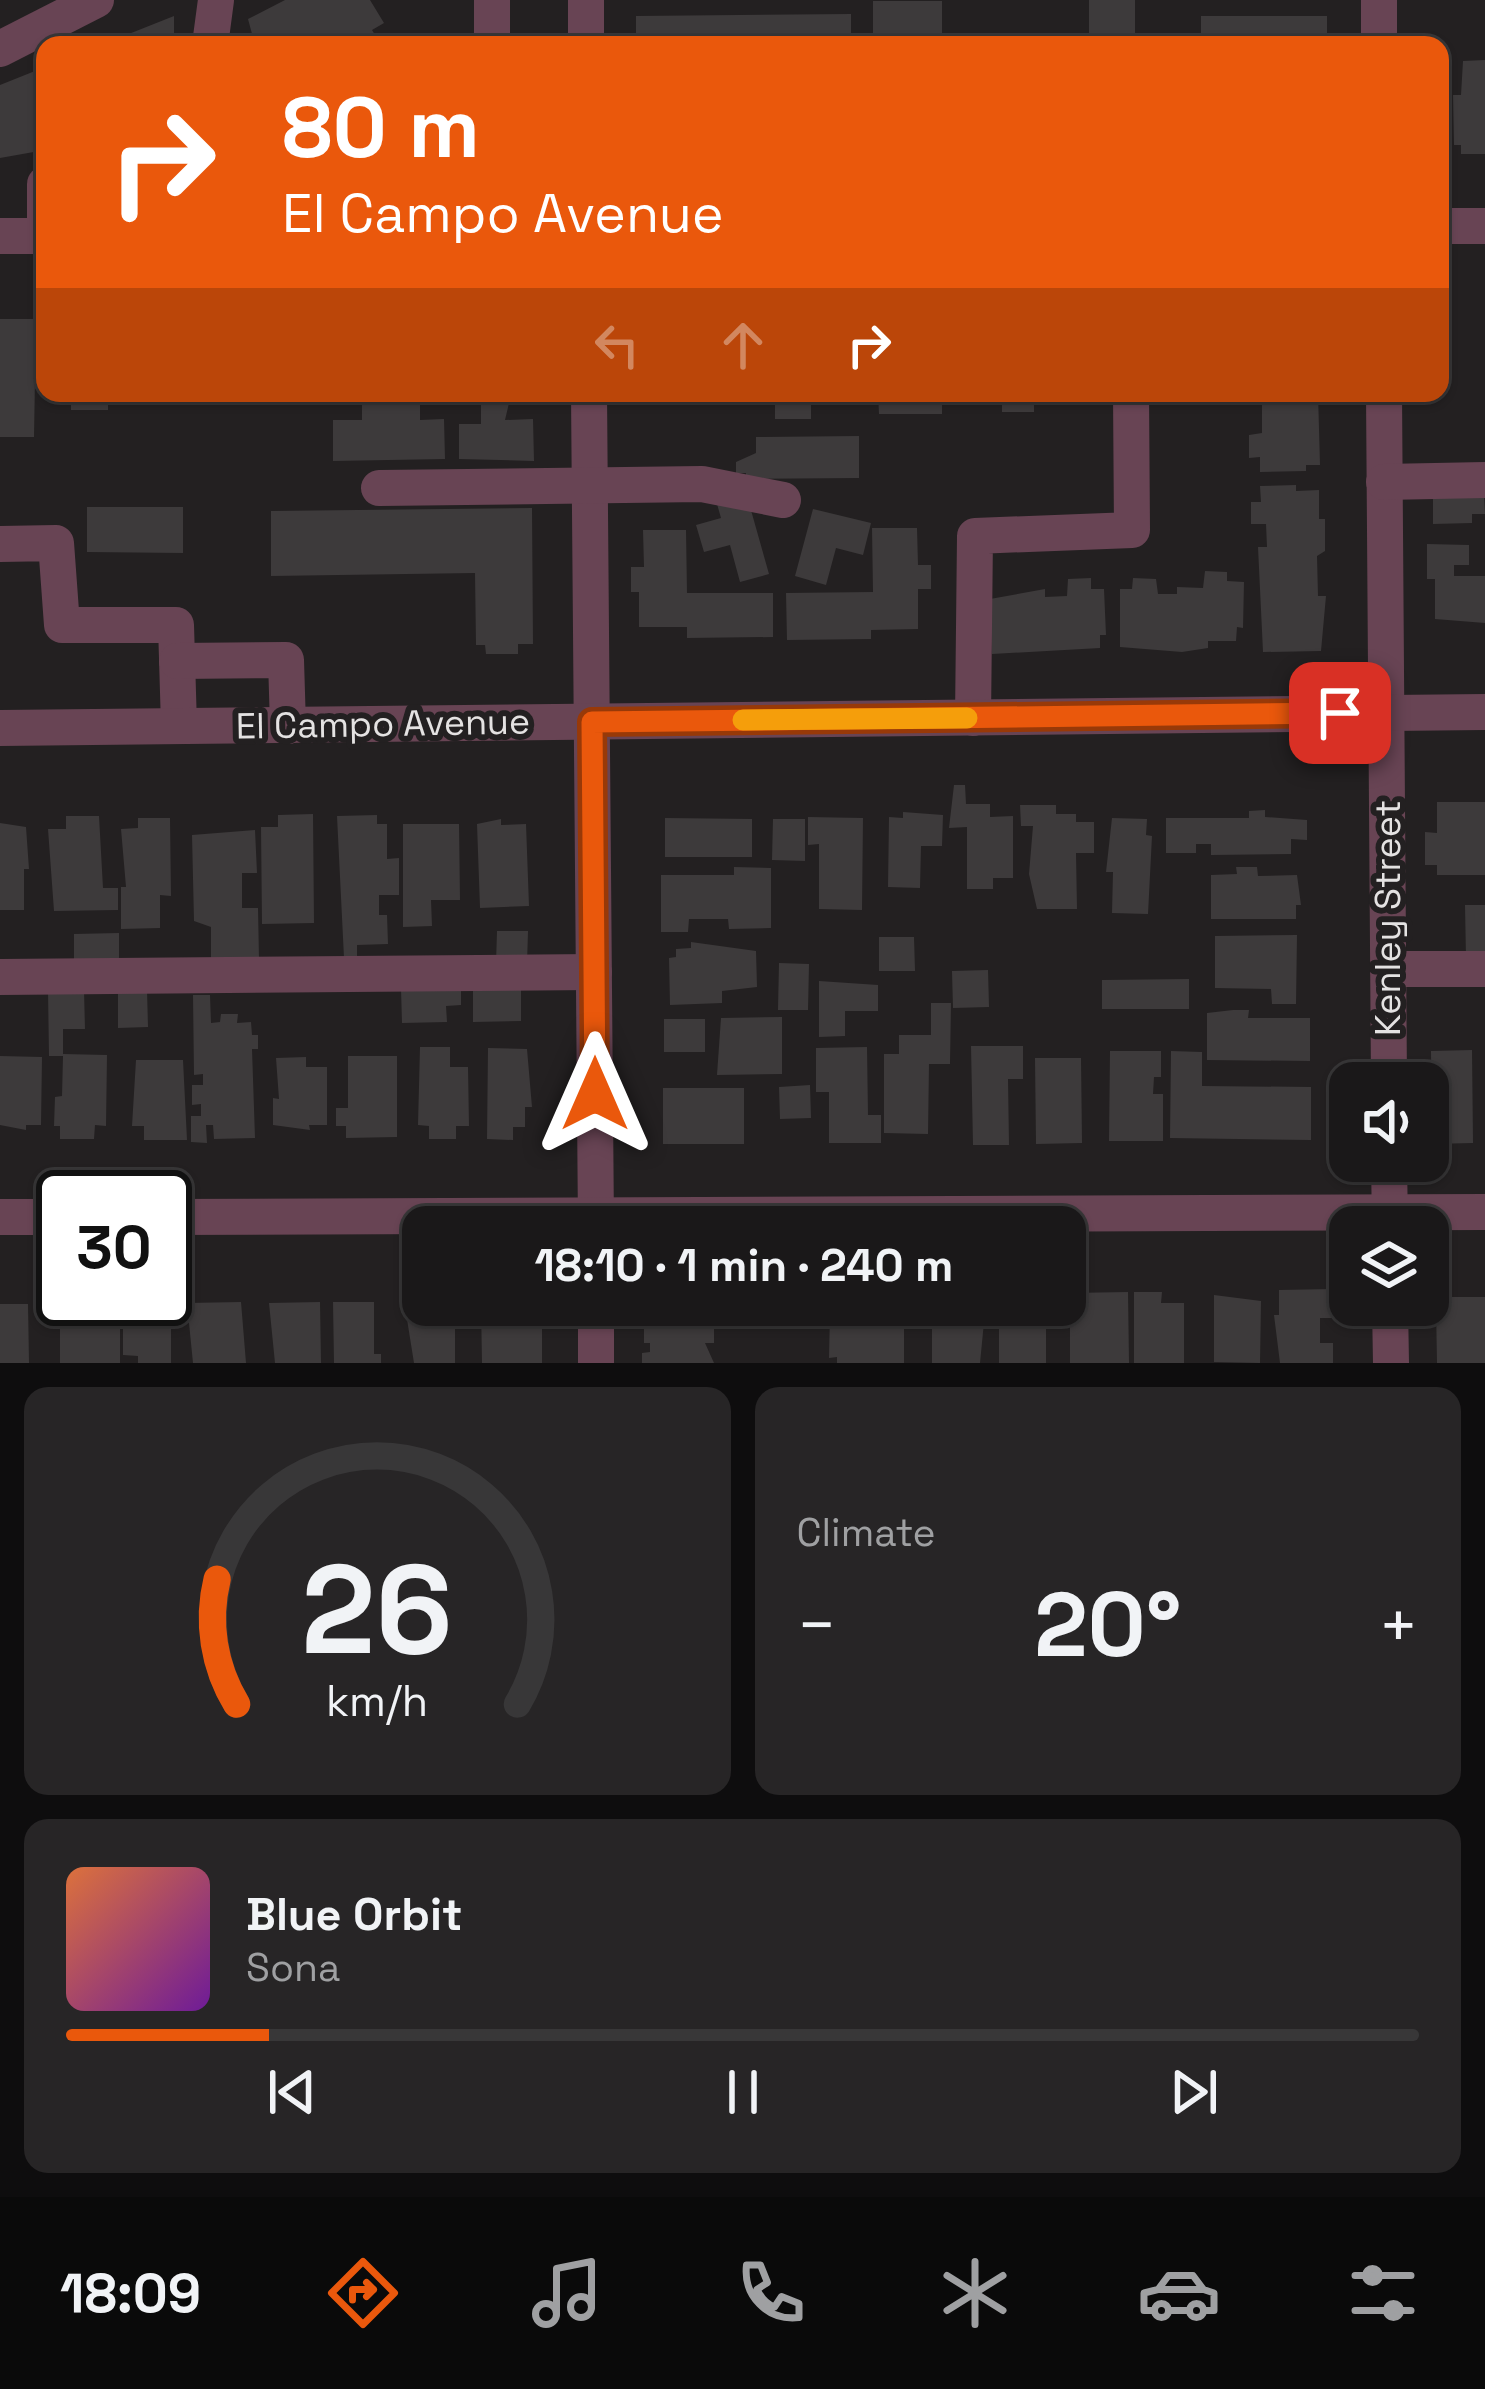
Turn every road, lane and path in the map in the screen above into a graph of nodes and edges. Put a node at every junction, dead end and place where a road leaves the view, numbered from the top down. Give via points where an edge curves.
1 (96, 0) edge
2 (216, 0) edge
3 (492, 0) edge
4 (586, 0) edge
5 (1378, 0) edge
6 (37, 14) edge
7 (211, 36) edge
8 (492, 36) edge
9 (586, 36) edge
10 (1379, 36) edge
11 (0, 49) edge
12 (1449, 226) edge
13 (1485, 226) edge
14 (0, 236) edge
15 (36, 236) edge
16 (590, 402) edge
17 (1131, 402) edge
18 (1384, 402) edge
19 (1485, 480) edge
20 (590, 482) junction
21 (1384, 482) junction
22 (379, 488) dead end
23 (783, 500) dead end
24 (0, 544) edge
25 (177, 661) junction
26 (1386, 712) junction
27 (1485, 712) edge
28 (973, 718) junction
29 (592, 722) junction
30 (288, 725) junction
31 (179, 726) junction
32 (0, 728) edge
33 (1388, 969) junction
34 (1485, 969) edge
35 (594, 972) junction
36 (0, 976) edge
37 (1389, 1062) edge
38 (596, 1206) edge
39 (1485, 1212) edge
40 (1449, 1215) edge
41 (0, 1217) edge
42 (36, 1217) edge
43 (192, 1217) edge
44 (402, 1219) edge
45 (1086, 1220) edge
46 (1329, 1220) edge
47 (596, 1326) edge
48 (1390, 1326) edge
49 (596, 1363) edge
50 (1391, 1363) edge

1 - 6 street
2 - 7 street
3 - 8 street
4 - 9 street
5 - 10 street
6 - 11 street
12 - 13 street
14 - 15 street
16 - 20 street
17 - 28 street via 1132,530 975,536
18 - 21 street, Kenley Street
19 - 21 street
20 - 22 street
20 - 23 street via 702,484
20 - 29 street
21 - 26 street, Kenley Street
24 - 25 street via 56,544 62,625 176,625
25 - 30 street via 286,660
25 - 31 street
26 - 27 street, El Campo Avenue
26 - 28 street, El Campo Avenue
26 - 33 street, Kenley Street
28 - 29 street, El Campo Avenue
29 - 30 street, El Campo Avenue
29 - 35 street
30 - 31 street, El Campo Avenue
31 - 32 street, El Campo Avenue
33 - 34 street
33 - 37 street, Kenley Street
35 - 36 street
35 - 38 street
39 - 40 street
41 - 42 street
43 - 44 street
45 - 46 street
47 - 49 street
48 - 50 street

